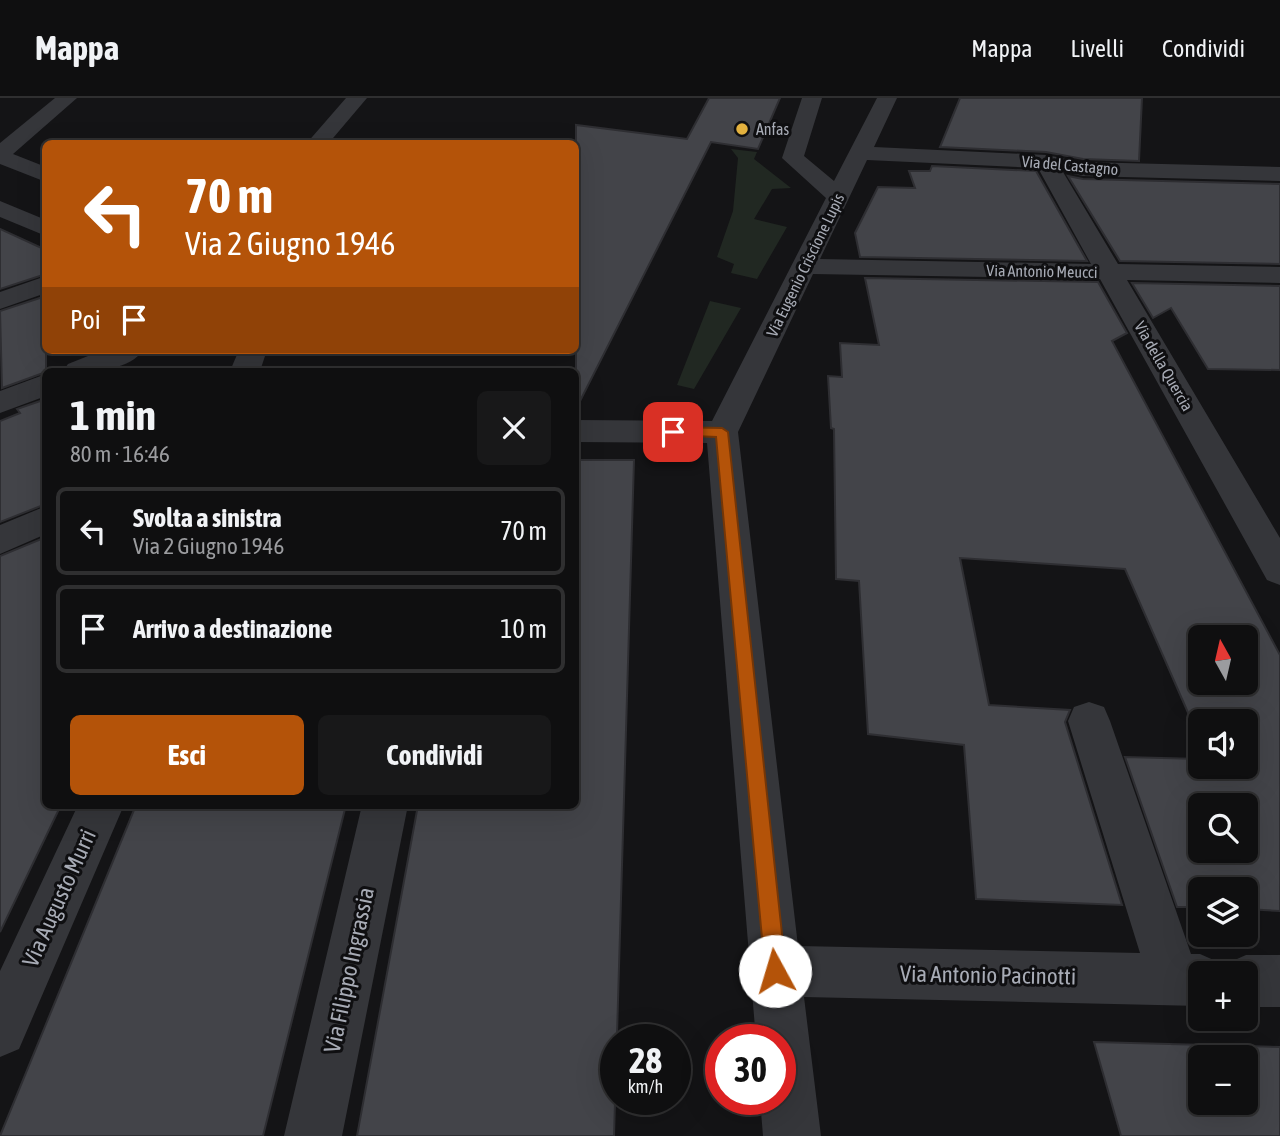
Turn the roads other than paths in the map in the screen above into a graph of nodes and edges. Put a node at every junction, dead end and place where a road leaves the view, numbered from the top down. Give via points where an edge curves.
1 (66, 98) edge
2 (357, 98) edge
3 (812, 98) edge
4 (887, 98) edge
5 (47, 115) junction
6 (8, 117) dead end
7 (320, 140) edge
8 (860, 153) junction
9 (0, 155) edge
10 (1046, 162) junction
11 (42, 173) edge
12 (1280, 174) edge
13 (838, 197) junction
14 (0, 208) edge
15 (42, 227) edge
16 (805, 266) junction
17 (1110, 272) junction
18 (1280, 275) edge
19 (42, 285) edge
20 (0, 301) edge
21 (119, 354) edge
22 (85, 368) edge
23 (42, 386) edge
24 (0, 402) edge
25 (579, 431) edge
26 (722, 432) junction
27 (42, 521) edge
28 (0, 540) edge
29 (1280, 570) edge
30 (1089, 721) dead end
31 (99, 809) edge
32 (383, 809) edge
33 (775, 971) junction
34 (1187, 979) edge
35 (1258, 981) edge
36 (1280, 981) edge
37 (0, 1030) edge
38 (313, 1136) edge
39 (792, 1136) edge

1 - 5 street
2 - 7 street
3 - 13 street via 793,158
4 - 8 street, Via Eugenio Criscione Lupis
5 - 6 street
5 - 9 street
8 - 10 street, Via del Castagno
8 - 13 street, Via Eugenio Criscione Lupis
9 - 11 street
10 - 12 street, Via del Castagno via 1083,169
10 - 17 street, Via della Quercia
13 - 16 street, Via Eugenio Criscione Lupis
14 - 15 street
16 - 17 street, Via Antonio Meucci
16 - 26 street, Via Eugenio Criscione Lupis
17 - 18 street, Via Antonio Meucci
17 - 29 street, Via della Quercia
19 - 20 street
21 - 22 street
23 - 24 street
25 - 26 street
26 - 33 street
27 - 28 street
30 - 34 street
31 - 37 street, Via Augusto Murri
32 - 38 street, Via Filippo Ingrassia
33 - 34 street, Via Antonio Pacinotti
33 - 39 street
35 - 36 street

